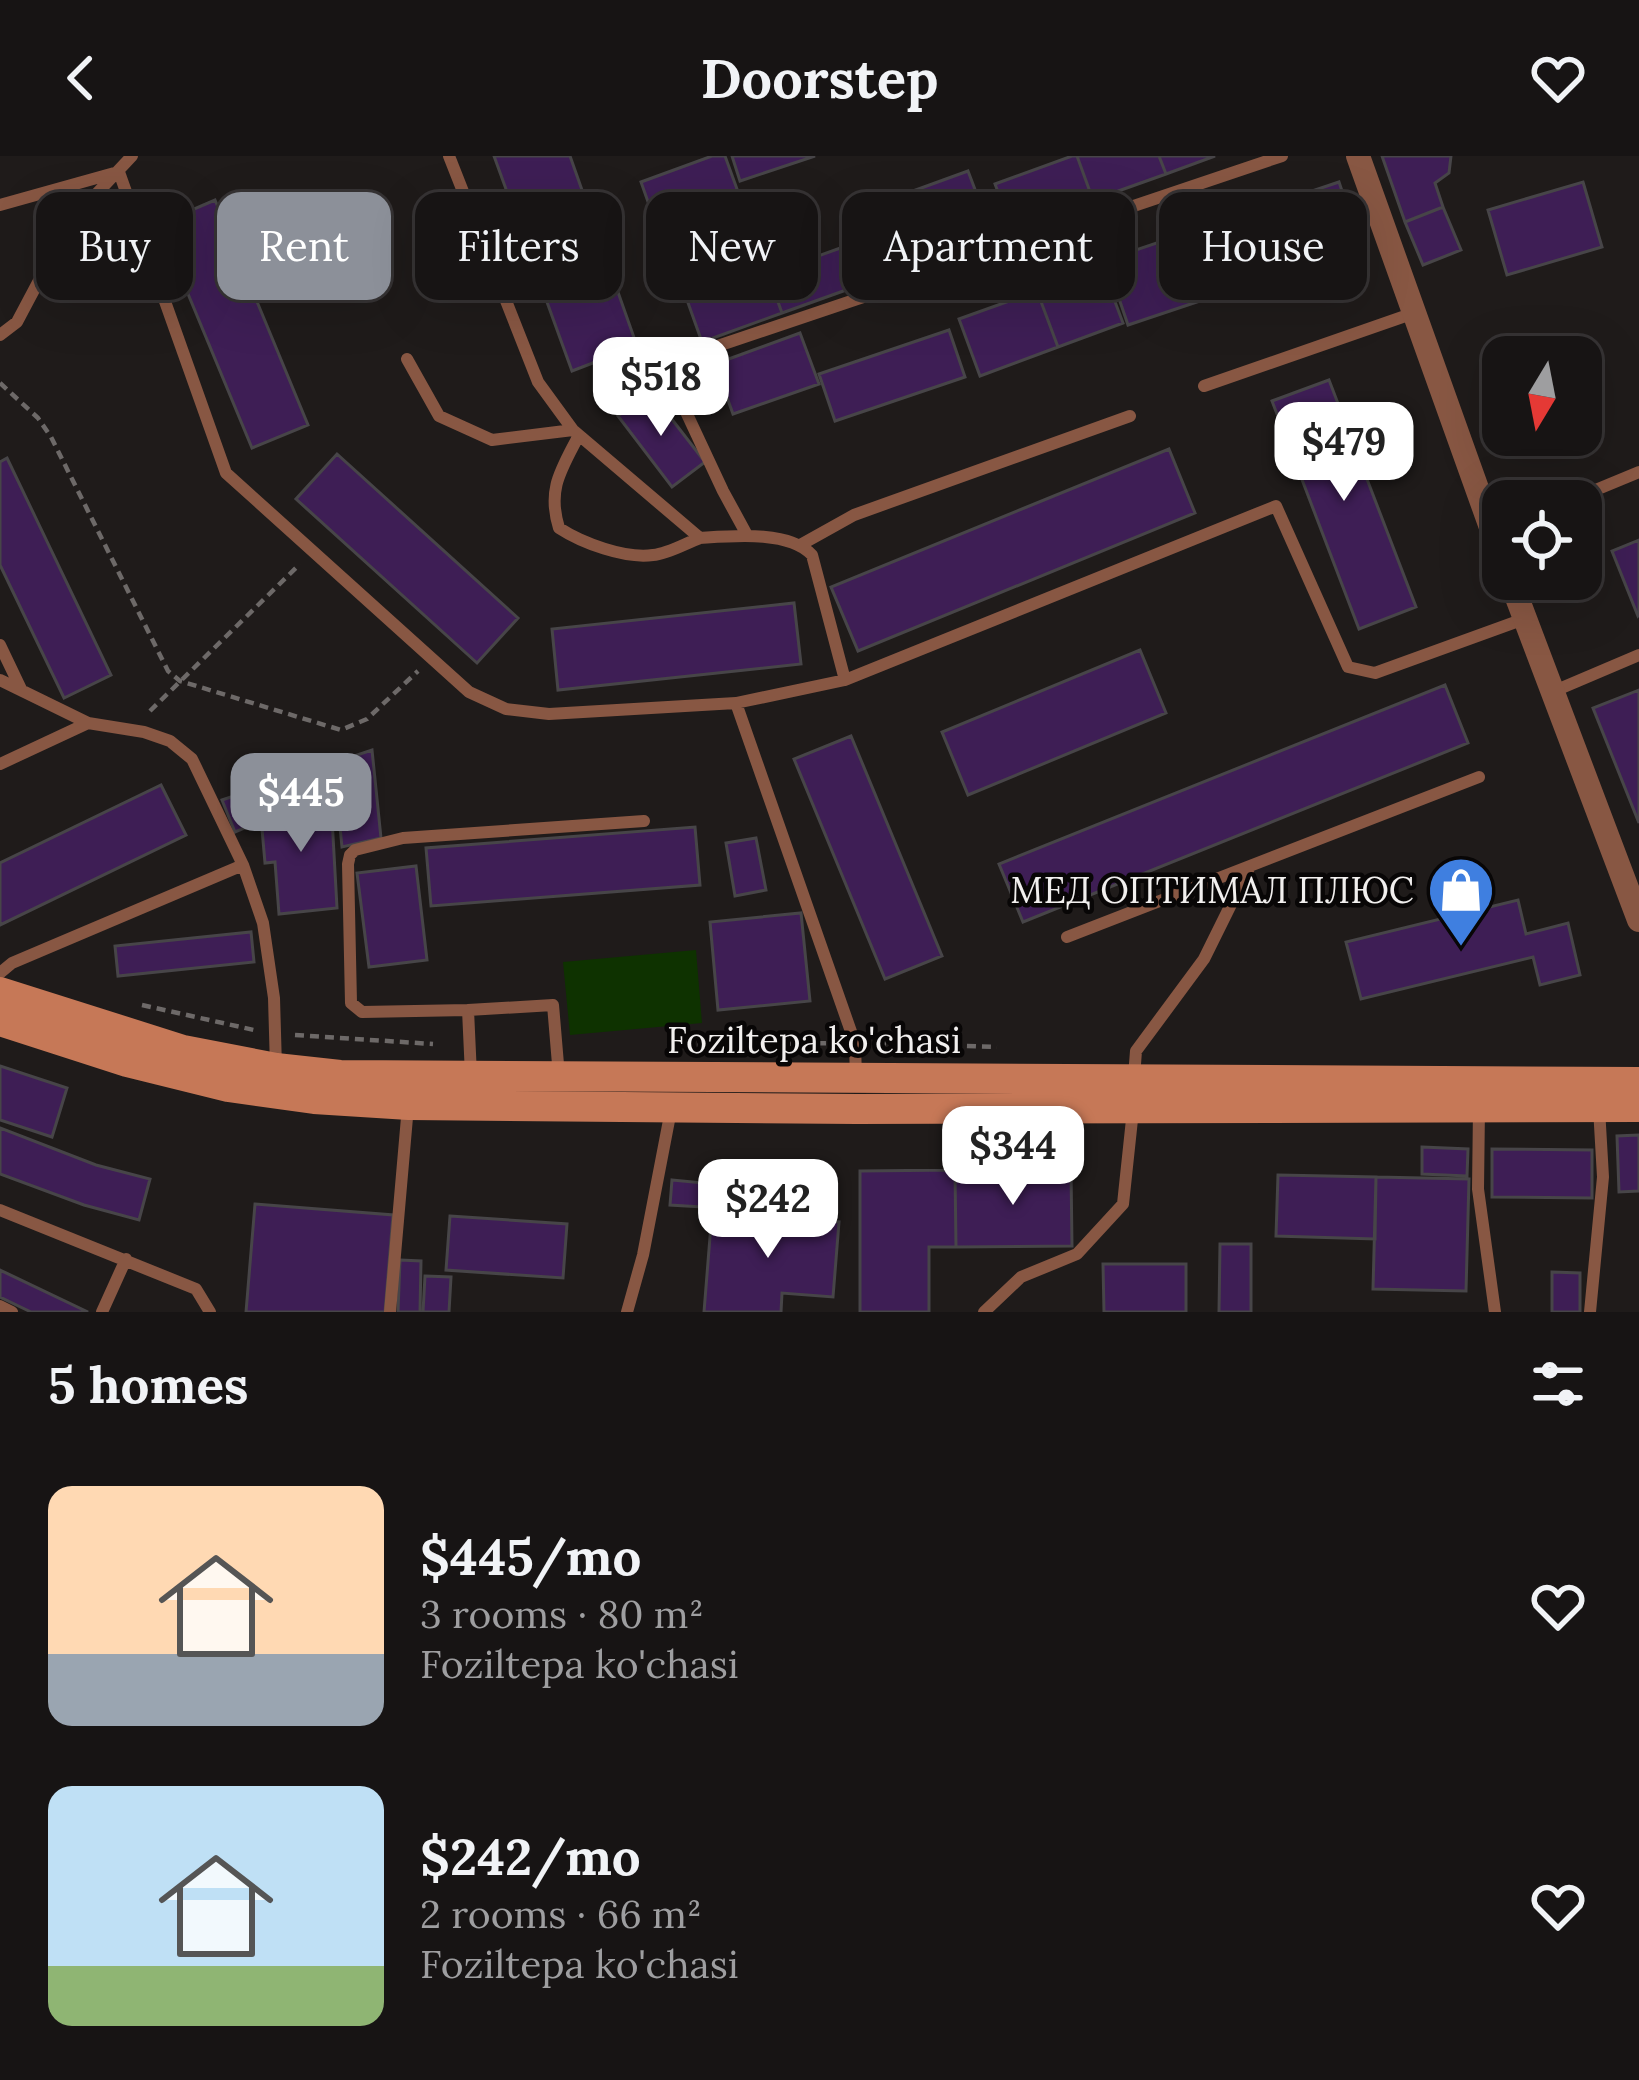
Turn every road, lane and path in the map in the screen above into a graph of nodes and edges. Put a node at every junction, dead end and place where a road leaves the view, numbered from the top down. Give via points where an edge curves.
1 (132, 156) edge
2 (449, 156) edge
3 (1282, 156) edge
4 (1358, 156) edge
5 (119, 172) junction
6 (0, 205) edge
7 (1414, 313) junction
8 (0, 335) edge
9 (407, 359) dead end
10 (0, 383) edge
11 (1204, 386) dead end
12 (1130, 416) dead end
13 (576, 433) junction
14 (1639, 472) edge
15 (1602, 487) edge
16 (1482, 502) edge
17 (747, 535) junction
18 (700, 538) junction
19 (802, 544) junction
20 (312, 551) junction
21 (1517, 600) edge
22 (1524, 620) junction
23 (0, 645) edge
24 (1639, 655) edge
25 (430, 658) junction
26 (0, 680) edge
27 (845, 680) junction
28 (181, 681) junction
29 (22, 690) junction
30 (1551, 692) junction
31 (736, 703) junction
32 (88, 722) junction
33 (131, 730) junction
34 (0, 764) edge
35 (1479, 777) dead end
36 (644, 821) dead end
37 (243, 865) junction
38 (1250, 866) junction
39 (1639, 920) edge
40 (1067, 937) dead end
41 (0, 973) edge
42 (0, 992) edge
43 (140, 1004) dead end
44 (468, 1010) junction
45 (0, 1021) edge
46 (275, 1033) junction
47 (855, 1043) junction
48 (652, 1046) dead end
49 (1001, 1047) dead end
50 (470, 1061) junction
51 (276, 1068) junction
52 (560, 1078) junction
53 (1639, 1082) edge
54 (672, 1093) junction
55 (1133, 1093) junction
56 (857, 1094) junction
57 (409, 1105) junction
58 (1479, 1107) junction
59 (1599, 1107) junction
60 (1639, 1107) edge
61 (0, 1210) edge
62 (126, 1258) junction
63 (0, 1306) edge
64 (12, 1312) edge
65 (102, 1312) edge
66 (210, 1312) edge
67 (390, 1312) edge
68 (627, 1312) edge
69 (984, 1312) edge
70 (1496, 1312) edge
71 (1590, 1312) edge

1 - 5 lane
2 - 13 lane via 538,382
3 - 17 lane via 682,358 674,384
4 - 7 street
5 - 6 lane
5 - 8 lane via 70,222 17,322
5 - 20 lane via 226,472
7 - 11 lane
7 - 16 street
9 - 13 lane via 439,416 492,440
10 - 28 path via 51,437 168,670
12 - 19 lane via 854,515
13 - 18 lane
13 - 18 lane via 556,480 559,528 609,550 653,555
14 - 15 lane
17 - 18 lane
17 - 19 lane
19 - 27 lane via 812,555
20 - 25 lane
20 - 28 path
21 - 22 street
22 - 27 lane via 1375,673 1348,667 1276,506
22 - 30 street
23 - 29 lane
24 - 30 lane
25 - 28 path via 367,719 341,730
25 - 31 lane via 469,692 506,710
26 - 29 lane
27 - 31 lane
28 - 33 path
29 - 32 lane
30 - 39 street
31 - 47 lane
32 - 33 lane
32 - 34 lane
33 - 37 lane via 170,741 192,759
35 - 38 lane
36 - 44 lane via 403,838 350,855 354,1007
37 - 41 lane
37 - 46 lane via 263,923
38 - 40 lane
38 - 55 lane via 1204,959 1136,1051
42 - 51 main road, Foziltepa ko'chasi via 183,1050
43 - 46 path
44 - 50 lane
44 - 52 lane via 554,1005
45 - 57 main road, Foziltepa ko'chasi via 228,1087
46 - 50 path
46 - 51 lane
47 - 48 path
47 - 49 path
47 - 56 lane
50 - 51 main road, Foziltepa ko'chasi via 340,1075
50 - 52 main road, Foziltepa ko'chasi
52 - 54 main road, Foziltepa ko'chasi
53 - 55 main road, Foziltepa ko'chasi
54 - 56 main road, Foziltepa ko'chasi
54 - 57 main road, Foziltepa ko'chasi
54 - 68 lane
55 - 56 main road, Foziltepa ko'chasi
55 - 58 main road, Foziltepa ko'chasi
55 - 69 lane via 1123,1204 1077,1254 1021,1277
57 - 67 lane
58 - 59 main road, Foziltepa ko'chasi
58 - 70 lane via 1478,1189
59 - 60 main road, Foziltepa ko'chasi
59 - 71 lane via 1604,1177
61 - 62 lane
62 - 65 lane
62 - 66 lane via 196,1289
63 - 64 lane

